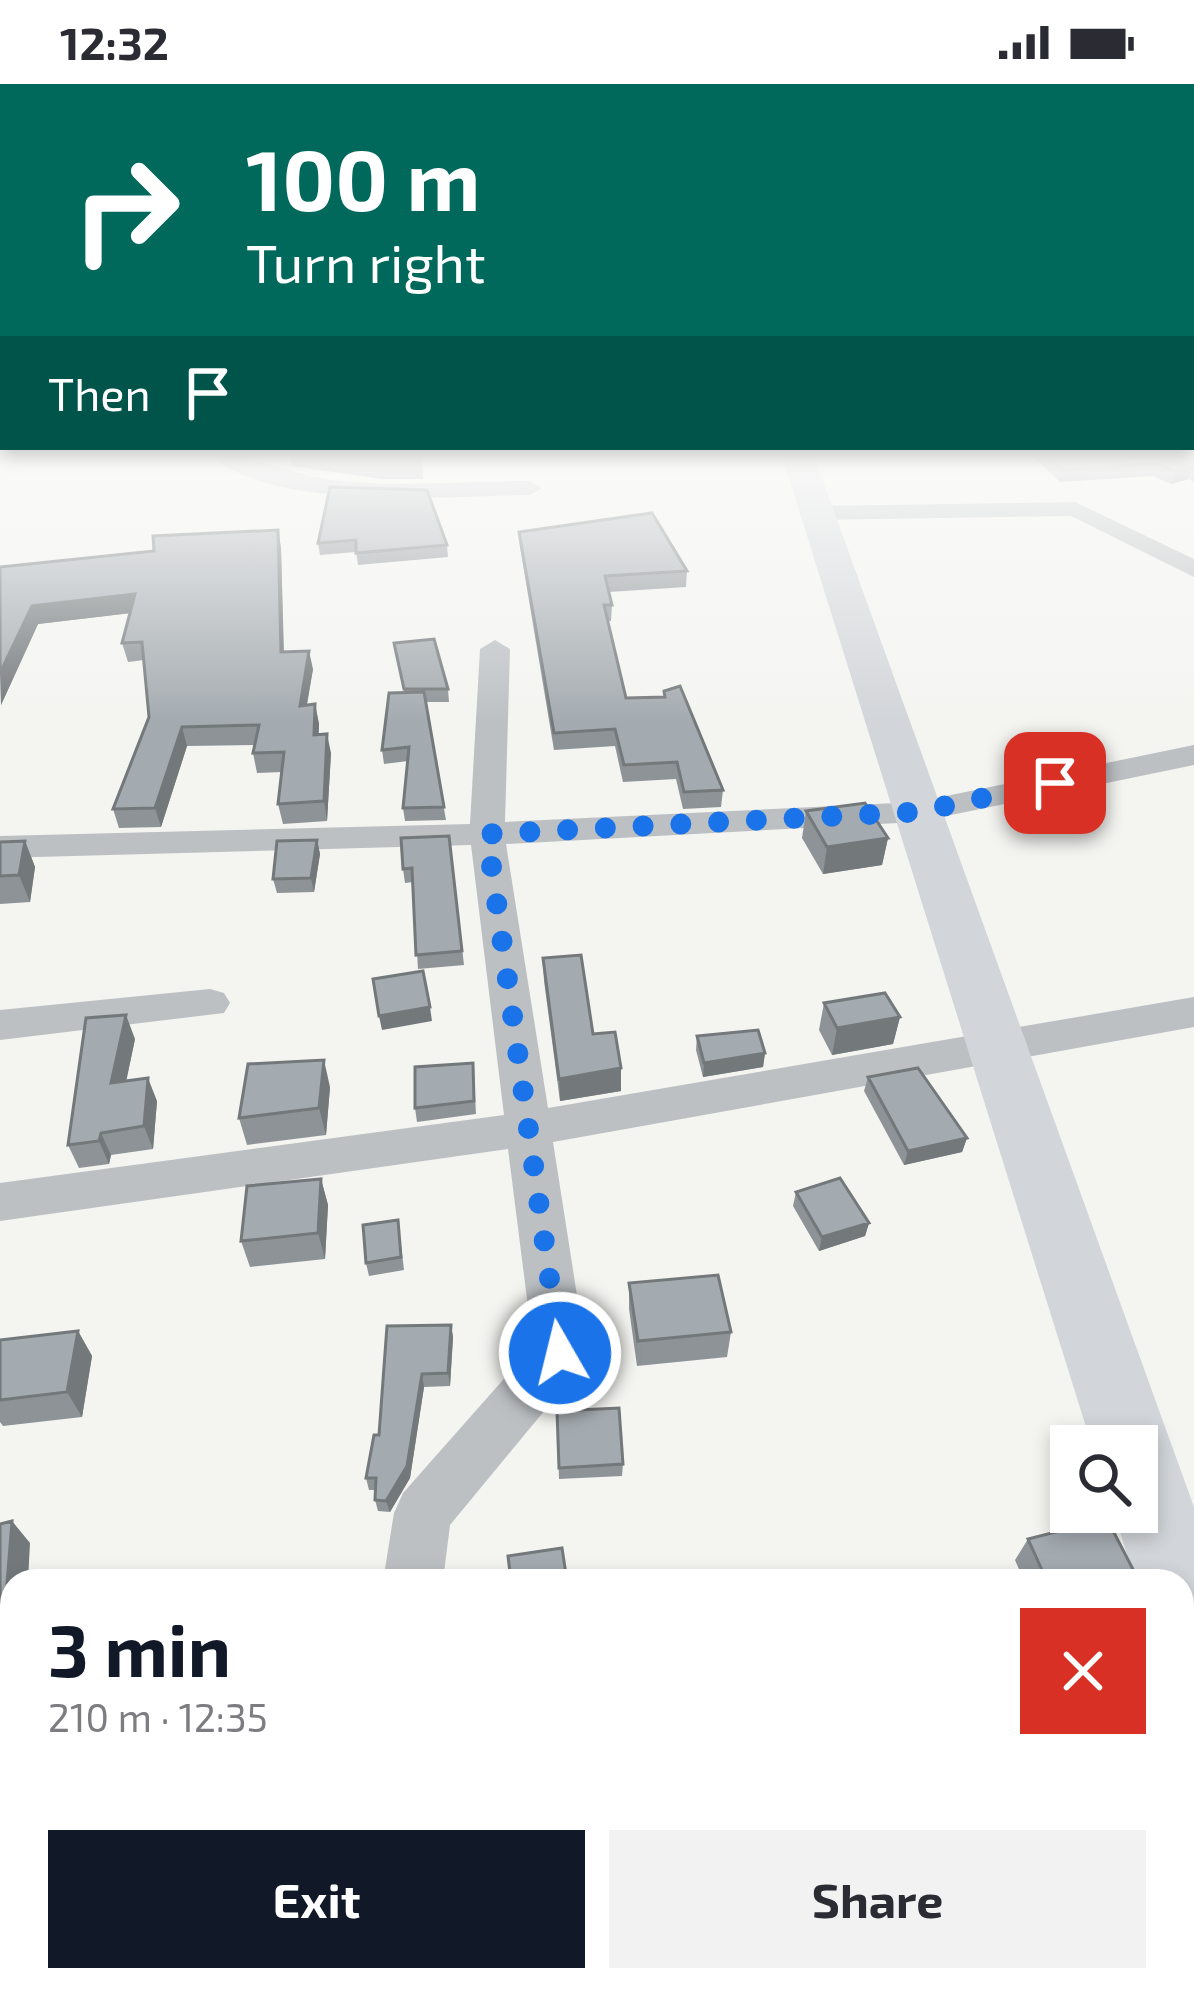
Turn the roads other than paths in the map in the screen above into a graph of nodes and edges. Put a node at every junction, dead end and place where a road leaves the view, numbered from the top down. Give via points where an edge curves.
1 (826, 545) edge
2 (1146, 545) edge
3 (1194, 569) edge
4 (495, 650) dead end
5 (1194, 755) edge
6 (916, 812) junction
7 (487, 834) junction
8 (0, 847) edge
9 (210, 1003) dead end
10 (1194, 1012) edge
11 (0, 1025) edge
12 (997, 1048) junction
13 (526, 1129) junction
14 (0, 1202) edge
15 (1125, 1425) edge
16 (1158, 1522) edge
17 (415, 1569) edge
18 (1174, 1569) edge

1 - 6 street
2 - 3 street
4 - 7 street
5 - 6 street
6 - 7 street
6 - 12 street
7 - 8 street
7 - 13 street
9 - 11 street
10 - 12 street
12 - 13 street
12 - 15 street
13 - 14 street
13 - 17 street via 560,1353 423,1513
16 - 18 street

